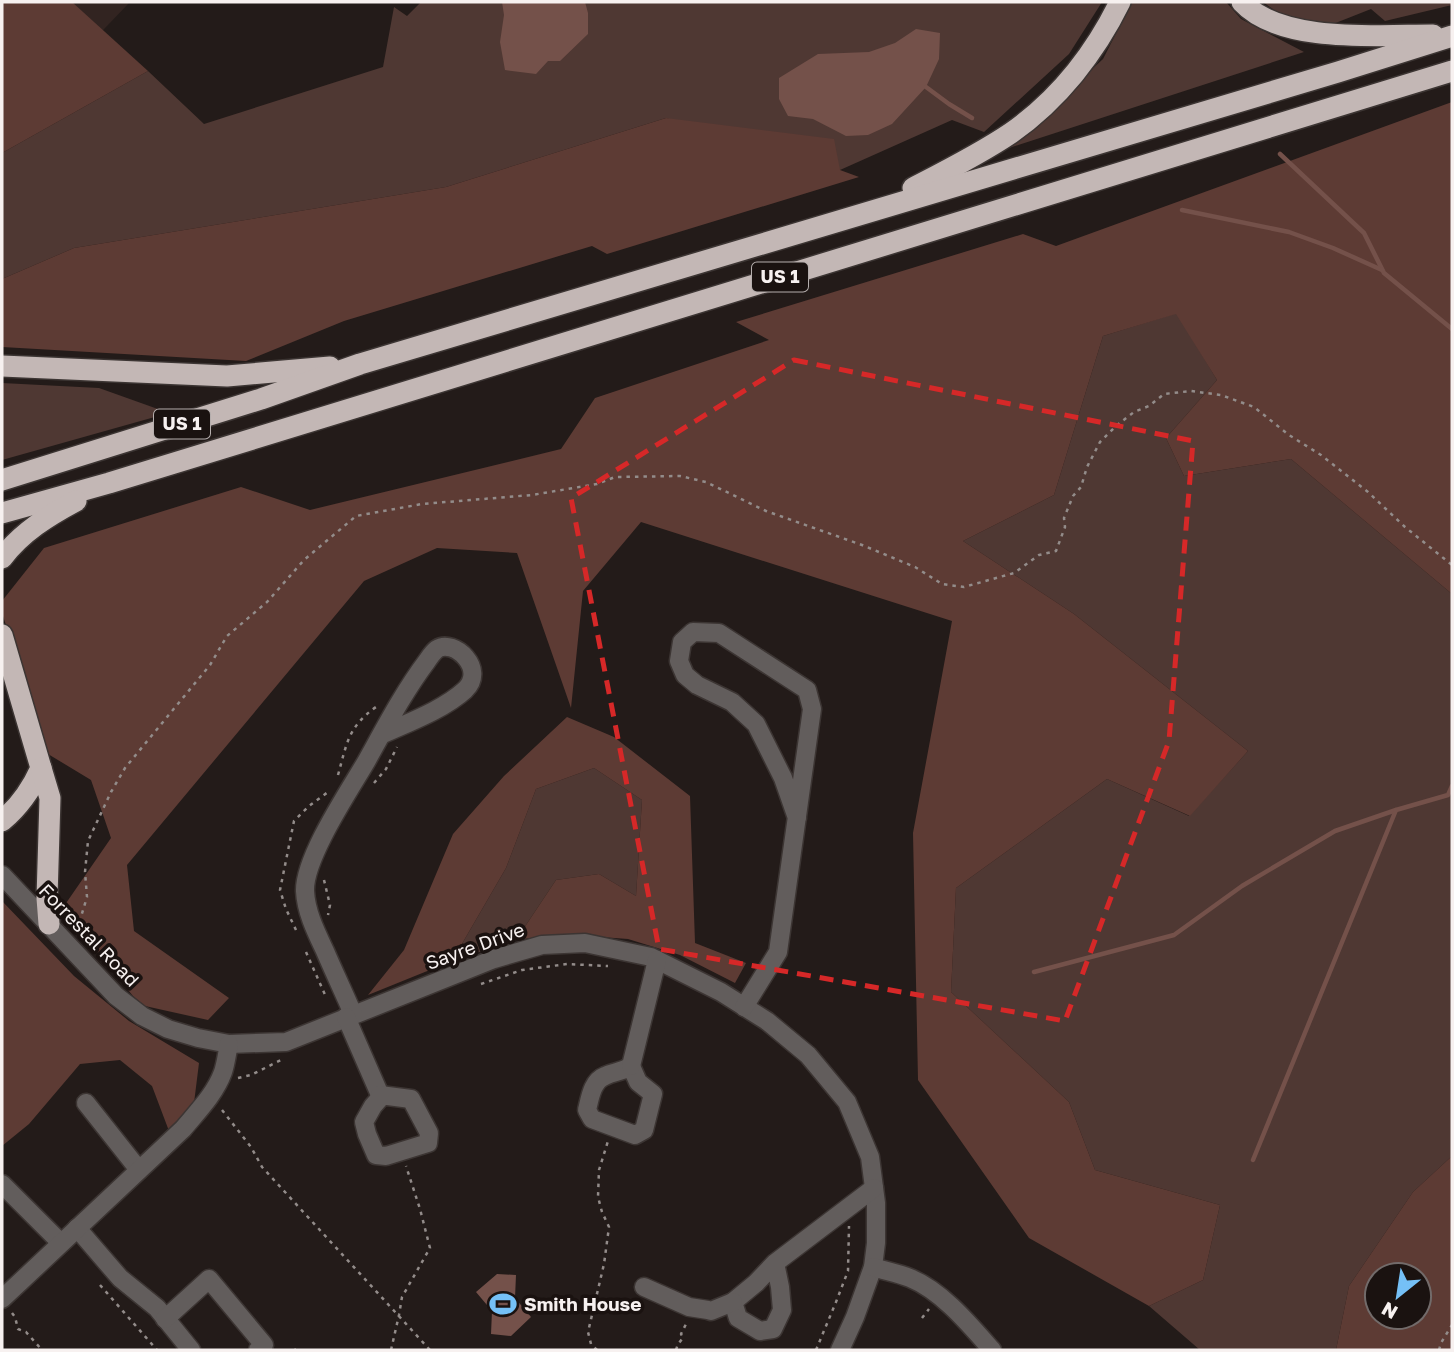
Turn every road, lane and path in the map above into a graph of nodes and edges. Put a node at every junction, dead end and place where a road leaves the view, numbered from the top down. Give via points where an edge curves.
1 (1120, 2) edge
2 (1242, 2) edge
3 (1452, 36) edge
4 (1452, 71) edge
5 (873, 210) junction
6 (360, 364) junction
7 (2, 366) edge
8 (2, 480) edge
9 (108, 483) junction
10 (2, 513) edge
11 (2, 558) edge
12 (1452, 565) edge
13 (2, 635) edge
14 (381, 735) junction
15 (401, 742) dead end
16 (41, 768) junction
17 (369, 790) dead end
18 (797, 818) junction
19 (2, 821) edge
20 (2, 874) edge
21 (323, 874) dead end
22 (327, 920) dead end
23 (49, 924) junction
24 (75, 937) dead end
25 (657, 960) junction
26 (744, 1007) junction
27 (349, 1016) junction
28 (229, 1044) junction
29 (631, 1066) dead end
30 (211, 1095) junction
31 (380, 1095) dead end
32 (86, 1103) dead end
33 (610, 1135) dead end
34 (405, 1163) dead end
35 (139, 1170) junction
36 (2, 1184) edge
37 (874, 1188) junction
38 (77, 1228) junction
39 (61, 1244) junction
40 (775, 1263) junction
41 (873, 1267) junction
42 (100, 1285) dead end
43 (644, 1287) dead end
44 (733, 1302) junction
45 (5, 1303) edge
46 (929, 1310) dead end
47 (399, 1315) junction
48 (922, 1318) dead end
49 (165, 1319) junction
50 (1452, 1325) edge
51 (42, 1350) edge
52 (157, 1350) edge
53 (191, 1350) edge
54 (258, 1350) edge
55 (391, 1350) edge
56 (430, 1350) edge
57 (597, 1350) edge
58 (840, 1350) edge
59 (992, 1350) edge
60 (1440, 1350) edge

1 - 5 highway via 1076,71 1027,121
2 - 3 highway via 1266,19 1327,35
3 - 5 highway, US 1
4 - 9 highway, US 1
5 - 6 highway, US 1
6 - 7 highway via 227,376
6 - 8 highway, US 1
9 - 10 highway, US 1
9 - 11 highway via 44,518
12 - 24 path via 1368,492 1254,407 1221,395 1191,391 1164,394 1134,412 1100,442 1063,518 1065,527 1056,551 1039,555 1014,573 964,587 942,583 915,567 766,511 706,482 680,476 615,477 532,495 422,504 356,516 227,636 210,665 125,768 88,841 87,897
13 - 16 highway
14 - 14 street via 465,690 473,676 466,657 450,648 435,650
14 - 27 street via 330,824 310,866 305,891 310,918
15 - 17 path
16 - 19 highway via 14,811
16 - 23 highway via 50,798
18 - 18 street via 812,709 807,690 719,634 693,632 682,642 679,661 685,674 732,702 756,724
18 - 26 street via 778,952
20 - 23 street, Forrestal Road
21 - 22 path via 330,905
23 - 28 street, Forrestal Road via 116,996 142,1016 168,1029
25 - 26 street, Sayre Drive
25 - 27 street, Sayre Drive via 585,943 542,945
25 - 29 street
26 - 37 street, Sayre Drive via 808,1055 847,1102 870,1157
27 - 28 street, Sayre Drive via 286,1042
27 - 31 street
28 - 30 street
30 - 35 street
30 - 47 path via 262,1167
32 - 35 street
33 - 57 path via 598,1170 598,1197 609,1227 588,1332
34 - 47 path via 430,1248 402,1297
35 - 38 street
36 - 39 street
37 - 40 street
37 - 41 street, Sayre Drive
38 - 39 street
38 - 49 street via 120,1278
39 - 45 street
40 - 44 street
40 - 44 street via 782,1310 773,1329 760,1331 738,1318
41 - 58 street, Sayre Drive
41 - 59 street via 911,1278 934,1292
42 - 52 path
43 - 44 street via 689,1307 711,1311
45 - 51 path via 18,1329
46 - 48 path
47 - 55 path
47 - 56 path
49 - 53 street
49 - 54 street via 209,1279 264,1345
50 - 60 path

